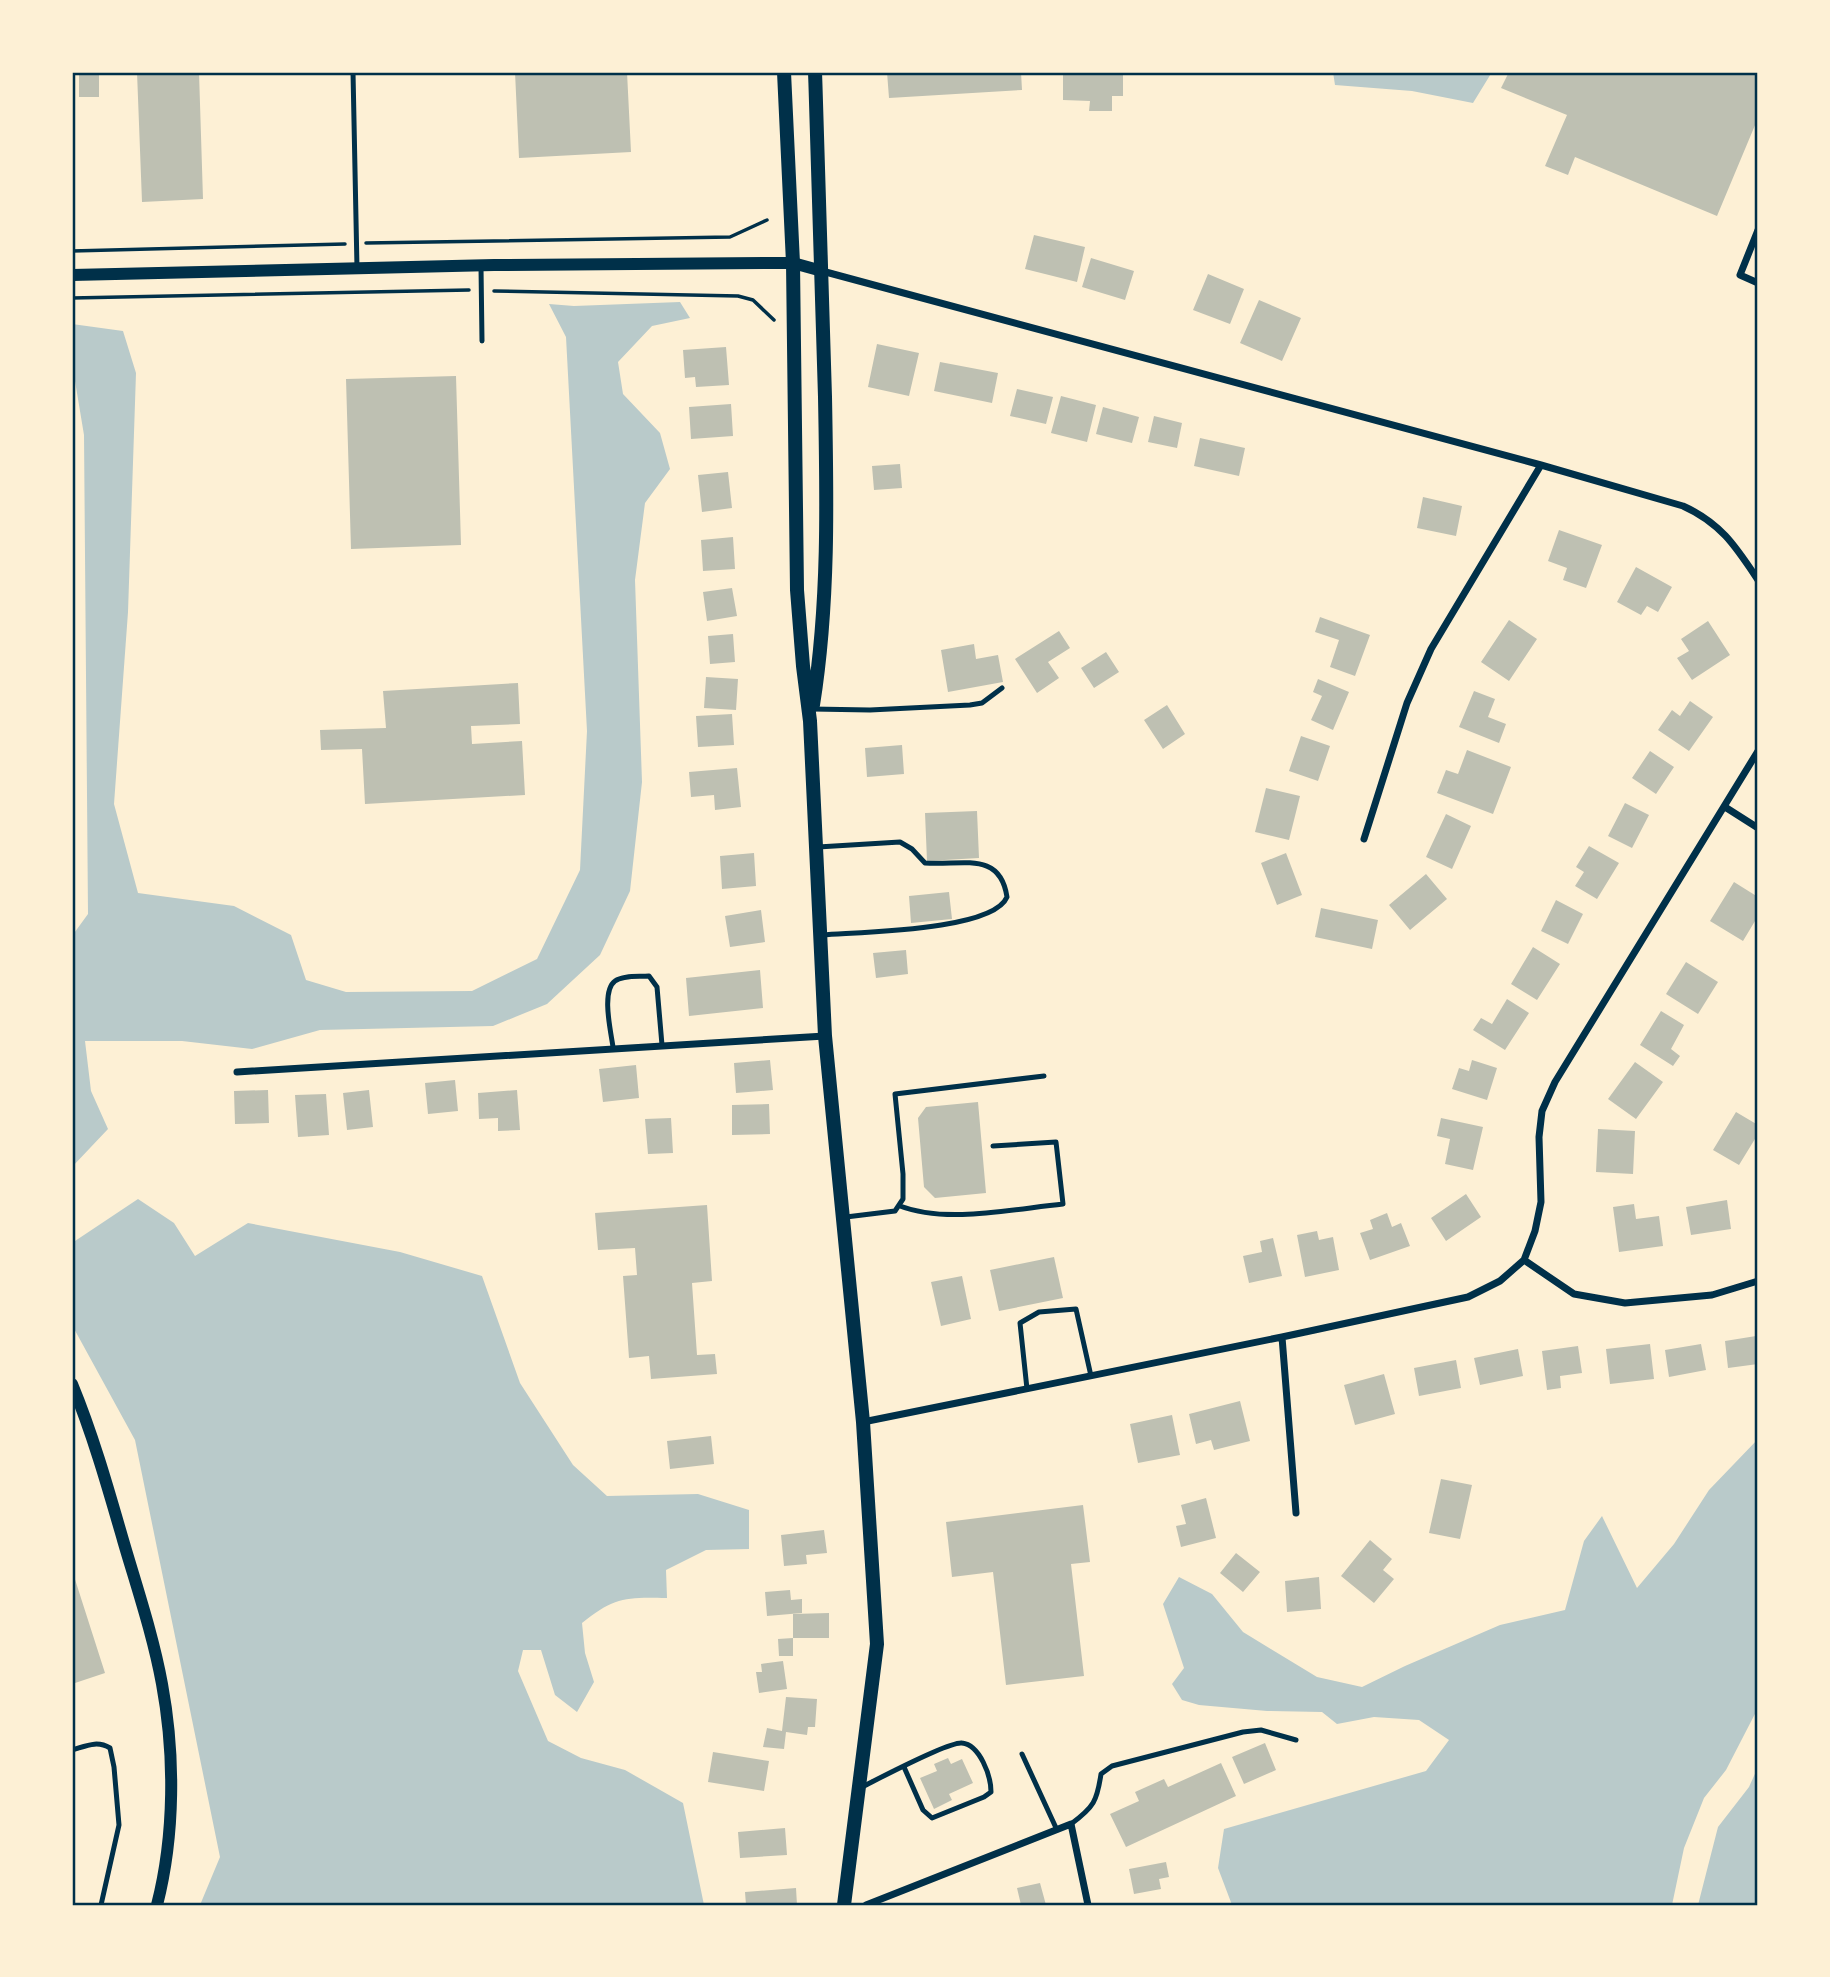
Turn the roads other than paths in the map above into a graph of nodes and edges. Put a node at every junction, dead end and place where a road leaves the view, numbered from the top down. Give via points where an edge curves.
1 (353, 72) edge
2 (784, 72) edge
3 (815, 72) edge
4 (1758, 230) edge
5 (793, 263) junction
6 (481, 265) junction
7 (357, 268) junction
8 (822, 271) junction
9 (72, 275) edge
10 (1758, 283) edge
11 (482, 341) dead end
12 (1541, 465) junction
13 (1758, 580) edge
14 (1002, 688) dead end
15 (811, 715) junction
16 (1758, 751) edge
17 (1726, 807) junction
18 (1758, 828) edge
19 (1364, 839) dead end
20 (816, 847) junction
21 (820, 935) junction
22 (825, 1035) junction
23 (662, 1045) junction
24 (613, 1047) junction
25 (237, 1072) dead end
26 (1044, 1076) dead end
27 (993, 1146) dead end
28 (900, 1206) junction
29 (843, 1217) junction
30 (1524, 1261) junction
31 (1758, 1281) edge
32 (1282, 1337) junction
33 (1091, 1376) junction
34 (72, 1384) edge
35 (1027, 1389) junction
36 (863, 1422) junction
37 (1296, 1513) dead end
38 (1296, 1740) dead end
39 (72, 1750) edge
40 (1022, 1754) dead end
41 (904, 1767) junction
42 (859, 1789) junction
43 (1071, 1824) junction
44 (1057, 1830) junction
45 (101, 1905) edge
46 (157, 1905) edge
47 (844, 1905) edge
48 (866, 1905) edge
49 (1088, 1905) edge

1 - 7 lane
2 - 5 main road
3 - 8 main road
4 - 10 street via 1740,275
5 - 6 street
5 - 8 street
5 - 15 main road via 797,590
6 - 7 street
6 - 11 lane
7 - 9 street
8 - 12 street
8 - 15 main road via 826,536
12 - 13 street via 1702,515 1722,531
12 - 19 street via 1431,649 1407,704
14 - 15 lane via 982,703 970,705
15 - 20 main road
16 - 17 street
17 - 18 street
17 - 30 street via 1555,1082 1542,1111 1541,1202
20 - 21 main road
20 - 21 lane via 900,842 928,863 985,864 993,867 1005,884 1007,897 974,920
21 - 22 main road
22 - 23 street
22 - 29 main road
23 - 24 street
23 - 24 lane via 657,987 649,976 621,979 610,988 607,1000
24 - 25 street
26 - 28 lane via 895,1094 903,1174
27 - 28 lane via 1056,1142 1063,1204 947,1216
28 - 29 lane via 895,1212
29 - 36 main road
30 - 31 street via 1574,1294 1625,1303 1712,1295
30 - 32 street via 1500,1281 1468,1297
32 - 33 street
32 - 37 street
33 - 35 street
33 - 35 lane via 1076,1309 1039,1312 1020,1323
34 - 46 street via 99,1458 162,1685 170,1789
35 - 36 street
36 - 42 main road via 877,1644
38 - 43 lane via 1261,1730 1243,1732 1112,1766 1101,1774 1096,1802
39 - 45 lane via 100,1742 110,1748 114,1766 120,1825
40 - 44 lane
41 - 41 lane via 962,1743 980,1756 991,1792 932,1818 923,1810
41 - 42 lane
42 - 47 main road
43 - 44 street
43 - 49 street
44 - 48 street

